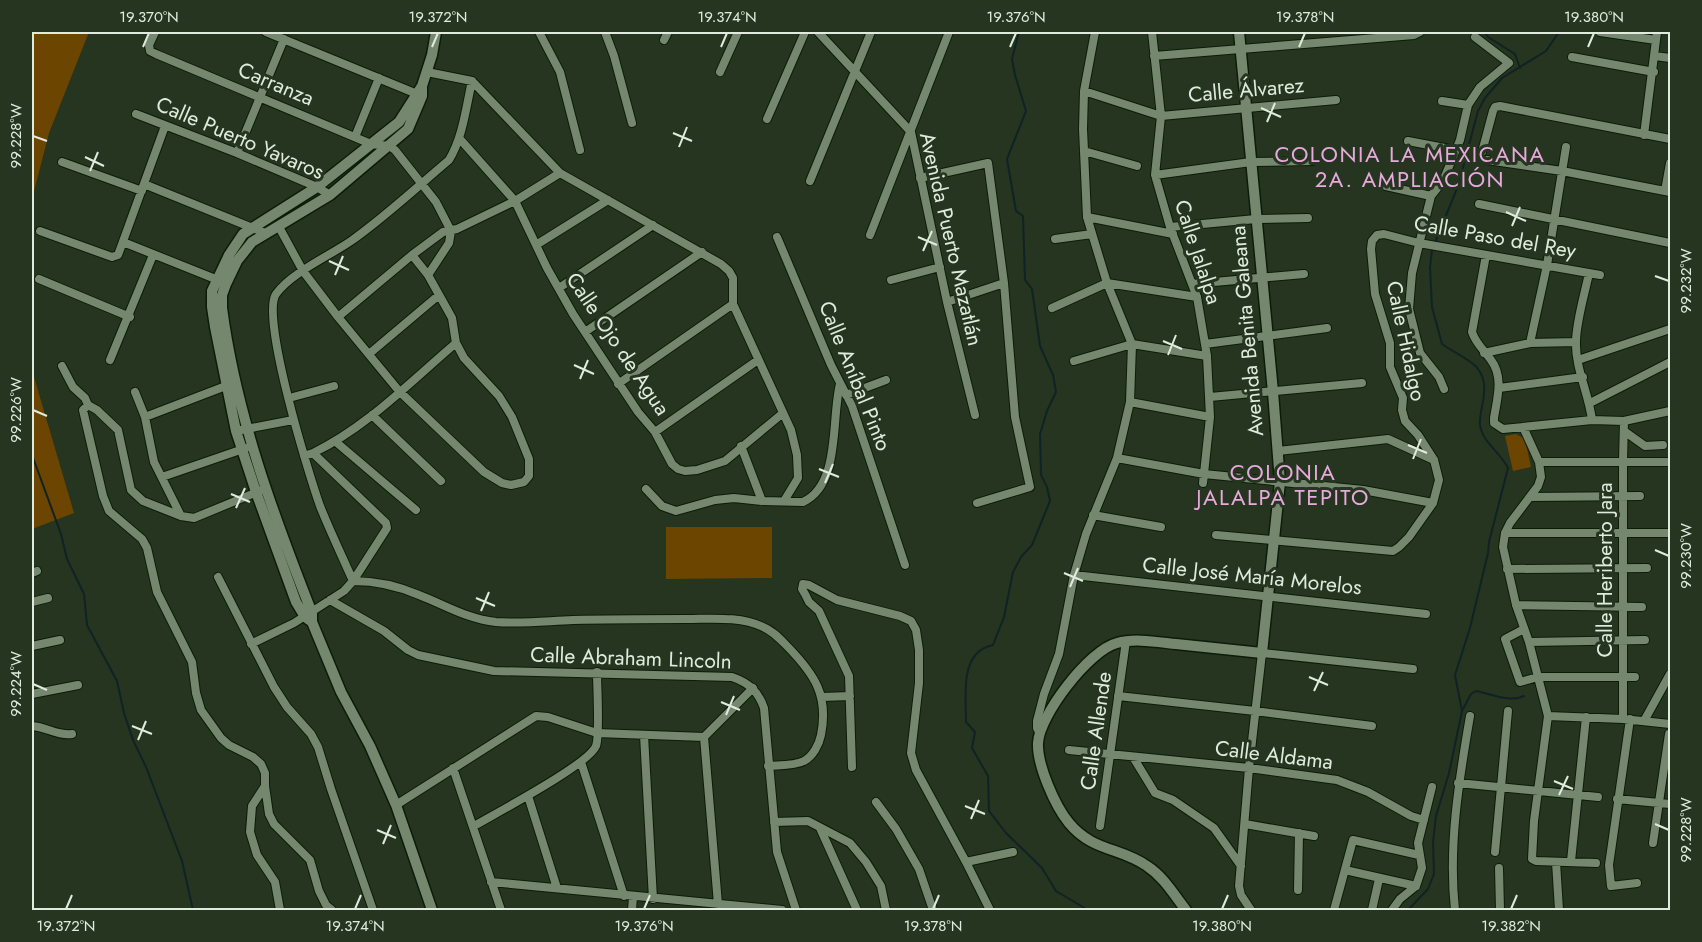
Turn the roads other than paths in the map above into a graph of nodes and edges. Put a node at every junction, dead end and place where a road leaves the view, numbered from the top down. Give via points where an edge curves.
1 (155, 32) edge
2 (266, 32) edge
3 (435, 32) edge
4 (539, 32) edge
5 (605, 32) edge
6 (738, 32) edge
7 (805, 32) edge
8 (818, 32) edge
9 (871, 32) edge
10 (949, 32) edge
11 (1094, 32) edge
12 (1152, 32) edge
13 (1239, 32) edge
14 (1420, 32) edge
15 (1600, 32) edge
16 (1657, 36) edge
17 (1475, 37) dead end
18 (284, 39) junction
19 (1239, 50) junction
20 (1154, 56) junction
21 (1655, 56) junction
22 (1572, 57) dead end
23 (1671, 58) edge
24 (427, 72) junction
25 (720, 72) dead end
26 (856, 72) junction
27 (1654, 72) junction
28 (379, 78) junction
29 (472, 81) junction
30 (1084, 91) junction
31 (420, 92) junction
32 (260, 97) junction
33 (1336, 100) dead end
34 (1442, 101) dead end
35 (1468, 105) junction
36 (1245, 107) junction
37 (136, 114) dead end
38 (1161, 116) junction
39 (767, 119) dead end
40 (632, 123) dead end
41 (165, 126) junction
42 (911, 132) junction
43 (1644, 135) junction
44 (355, 137) junction
45 (459, 138) junction
46 (1671, 139) edge
47 (1408, 141) dead end
48 (371, 144) junction
49 (388, 146) junction
50 (1566, 147) dead end
51 (580, 150) dead end
52 (1455, 150) junction
53 (1084, 151) junction
54 (237, 153) junction
55 (1313, 161) dead end
56 (62, 162) dead end
57 (1251, 162) junction
58 (1671, 163) edge
59 (1137, 166) dead end
60 (1562, 171) junction
61 (560, 173) junction
62 (1155, 174) junction
63 (920, 178) junction
64 (810, 181) dead end
65 (422, 183) junction
66 (1386, 186) dead end
67 (143, 187) junction
68 (317, 187) junction
69 (1668, 192) edge
70 (330, 195) junction
71 (1431, 196) junction
72 (608, 200) junction
73 (516, 201) junction
74 (1479, 204) dead end
75 (1088, 218) junction
76 (1308, 218) dead end
77 (1256, 219) junction
78 (1554, 220) junction
79 (653, 225) junction
80 (251, 227) junction
81 (279, 227) junction
82 (40, 231) dead end
83 (451, 231) junction
84 (1172, 231) junction
85 (265, 233) junction
86 (1092, 234) junction
87 (1384, 234) joint
88 (870, 235) dead end
89 (777, 237) dead end
90 (1055, 239) dead end
91 (123, 242) junction
92 (1421, 243) junction
93 (1671, 243) edge
94 (536, 245) junction
95 (702, 252) junction
96 (153, 255) junction
97 (412, 255) junction
98 (1486, 255) junction
99 (1547, 265) junction
100 (940, 267) junction
101 (303, 271) junction
102 (1589, 273) junction
103 (1304, 274) dead end
104 (428, 275) junction
105 (1600, 275) dead end
106 (1261, 277) junction
107 (39, 279) dead end
108 (891, 280) dead end
109 (221, 282) junction
110 (1004, 283) junction
111 (1107, 283) junction
112 (1192, 284) junction
113 (559, 288) junction
114 (439, 295) junction
115 (1197, 297) junction
116 (947, 302) junction
117 (733, 303) junction
118 (1052, 308) dead end
119 (130, 316) junction
120 (338, 317) junction
121 (1327, 328) dead end
122 (1671, 329) edge
123 (585, 332) junction
124 (1268, 335) junction
125 (1576, 342) junction
126 (456, 343) junction
127 (1132, 344) junction
128 (1206, 344) junction
129 (1530, 344) junction
130 (1484, 353) junction
131 (369, 354) junction
132 (1207, 356) junction
133 (110, 360) dead end
134 (758, 360) junction
135 (1578, 360) junction
136 (1074, 361) dead end
137 (1671, 362) edge
138 (62, 366) dead end
139 (1583, 378) junction
140 (886, 380) dead end
141 (1362, 383) dead end
142 (231, 384) junction
143 (618, 384) junction
144 (840, 384) junction
145 (334, 386) dead end
146 (1499, 388) junction
147 (1444, 390) dead end
148 (399, 391) junction
149 (135, 392) dead end
150 (1274, 392) junction
151 (846, 396) junction
152 (1210, 397) junction
153 (289, 398) junction
154 (1130, 402) junction
155 (1590, 403) junction
156 (88, 405) junction
157 (1671, 411) edge
158 (783, 413) junction
159 (372, 416) junction
160 (975, 416) dead end
161 (145, 417) junction
162 (1210, 417) junction
163 (293, 420) junction
164 (1592, 420) junction
165 (1624, 421) junction
166 (1523, 427) junction
167 (242, 430) junction
168 (1624, 431) junction
169 (655, 432) junction
170 (336, 442) junction
171 (1663, 444) dead end
172 (741, 446) junction
173 (246, 448) junction
174 (1278, 451) junction
175 (313, 453) junction
176 (304, 456) junction
177 (1117, 458) junction
178 (1434, 460) junction
179 (1623, 461) junction
180 (1539, 462) junction
181 (1671, 462) edge
182 (162, 477) junction
183 (1204, 478) junction
184 (441, 481) dead end
185 (1280, 482) junction
186 (646, 489) dead end
187 (260, 490) junction
188 (1623, 496) junction
189 (1640, 496) dead end
190 (1530, 497) junction
191 (762, 501) junction
192 (784, 501) junction
193 (977, 503) dead end
194 (1433, 503) junction
195 (416, 510) dead end
196 (1093, 515) junction
197 (181, 516) junction
198 (1161, 526) dead end
199 (1505, 533) junction
200 (1623, 533) junction
201 (1671, 534) edge
202 (1216, 535) dead end
203 (1274, 540) junction
204 (905, 565) dead end
205 (1647, 568) dead end
206 (1507, 569) junction
207 (1623, 569) junction
208 (1074, 575) junction
209 (218, 577) dead end
210 (353, 581) junction
211 (1267, 596) junction
212 (48, 598) dead end
213 (330, 600) junction
214 (32, 602) edge
215 (1516, 605) junction
216 (1622, 606) junction
217 (1642, 607) dead end
218 (1426, 614) dead end
219 (309, 617) junction
220 (1524, 629) junction
221 (60, 640) dead end
222 (1645, 640) dead end
223 (1126, 641) junction
224 (1622, 641) junction
225 (1529, 642) junction
226 (251, 644) junction
227 (32, 646) edge
228 (1262, 653) junction
229 (1413, 669) dead end
230 (597, 672) junction
231 (1671, 674) edge
232 (1622, 676) junction
233 (1538, 677) junction
234 (1635, 677) dead end
235 (78, 685) dead end
236 (753, 688) junction
237 (32, 694) edge
238 (850, 696) junction
239 (1118, 696) junction
240 (822, 698) junction
241 (1255, 711) junction
242 (1508, 711) dead end
243 (1470, 716) dead end
244 (1548, 716) junction
245 (1586, 717) junction
246 (1626, 719) junction
247 (1644, 721) junction
248 (32, 726) edge
249 (1372, 726) dead end
250 (1670, 727) edge
251 (1039, 732) junction
252 (597, 733) junction
253 (72, 734) dead end
254 (644, 735) junction
255 (704, 737) junction
256 (1069, 750) dead end
257 (1112, 755) junction
258 (1133, 758) junction
259 (581, 762) junction
260 (768, 766) junction
261 (852, 767) dead end
262 (453, 768) junction
263 (1249, 768) junction
264 (1458, 783) junction
265 (265, 786) junction
266 (1432, 787) dead end
267 (1500, 787) junction
268 (1538, 790) junction
269 (1579, 794) junction
270 (528, 796) junction
271 (1598, 796) dead end
272 (1617, 799) junction
273 (876, 802) dead end
274 (1658, 802) junction
275 (1671, 804) edge
276 (396, 806) junction
277 (1424, 820) junction
278 (774, 822) junction
279 (1245, 824) junction
280 (474, 826) junction
281 (1101, 826) dead end
282 (820, 827) junction
283 (1299, 833) junction
284 (1314, 836) dead end
285 (1653, 843) dead end
286 (1013, 852) dead end
287 (1495, 852) dead end
288 (1419, 855) junction
289 (1571, 861) junction
290 (966, 862) junction
291 (1556, 862) junction
292 (1596, 863) dead end
293 (1241, 866) junction
294 (1499, 868) dead end
295 (1345, 870) junction
296 (1379, 879) junction
297 (491, 882) junction
298 (1637, 884) dead end
299 (1416, 886) junction
300 (557, 888) junction
301 (1298, 890) dead end
302 (628, 897) junction
303 (653, 899) junction
304 (718, 904) junction
305 (280, 910) edge
306 (332, 910) edge
307 (373, 910) edge
308 (432, 910) edge
309 (501, 910) edge
310 (632, 910) edge
311 (782, 910) edge
312 (796, 910) edge
313 (857, 910) edge
314 (886, 910) edge
315 (933, 910) edge
316 (990, 910) edge
317 (1186, 910) edge
318 (1251, 910) edge
319 (1334, 910) edge
320 (1372, 910) edge
321 (1392, 910) edge
322 (1455, 910) edge
323 (1500, 910) edge
324 (1559, 910) edge

1 - 32 street, Carranza via 150,51
2 - 18 street
3 - 24 street
4 - 51 street via 560,72
5 - 40 street
6 - 25 street
7 - 39 street
8 - 26 street, Avenida Puerto Mazatlán
9 - 26 street
10 - 42 street
11 - 30 street
12 - 20 street, Calle Jalalpa
13 - 19 street, Avenida Benita Galeana
14 - 19 street
15 - 16 street
16 - 21 street
17 - 35 street via 1509,63 1480,87
18 - 28 street
18 - 32 street
19 - 20 street
19 - 36 street, Avenida Benita Galeana
20 - 38 street, Calle Jalalpa
21 - 23 street
21 - 27 street
22 - 27 street
24 - 29 street
24 - 31 street
26 - 42 street, Avenida Puerto Mazatlán
26 - 64 street
27 - 43 street
28 - 31 street
28 - 44 street
29 - 45 street
29 - 61 street
30 - 38 street
30 - 53 street
31 - 48 street via 399,122
31 - 49 street via 408,129
32 - 44 street, Carranza
32 - 54 street
33 - 36 street, Calle Álvarez
34 - 35 street
35 - 52 street
36 - 38 street, Calle Álvarez
36 - 57 street, Avenida Benita Galeana
37 - 41 street, Calle Puerto Yavaros
38 - 62 street, Calle Jalalpa
41 - 54 street, Calle Puerto Yavaros
41 - 67 street
42 - 63 street, Avenida Puerto Mazatlán
42 - 88 street
43 - 46 street
43 - 60 street via 1495,106 1485,156
44 - 48 street, Carranza
45 - 65 street via 449,160
45 - 73 street, Calle Ojo de Agua
47 - 52 street
48 - 49 street, Carranza
48 - 68 street
49 - 65 street
49 - 70 street
50 - 60 street
52 - 71 street via 1443,181
53 - 59 street
53 - 75 street
54 - 68 street, Calle Puerto Yavaros
55 - 57 street
56 - 67 street
57 - 62 street
57 - 77 street, Avenida Benita Galeana
58 - 69 street
60 - 69 street
60 - 78 street
61 - 72 street
61 - 73 street
62 - 84 street, Calle Jalalpa
63 - 100 street, Avenida Puerto Mazatlán
63 - 110 street via 988,163
65 - 83 street
65 - 101 street via 351,241
66 - 71 street
67 - 80 street
67 - 91 street
68 - 70 street, Calle Puerto Yavaros
68 - 80 street
70 - 81 street
71 - 92 street
72 - 79 street
72 - 94 street
73 - 83 street
73 - 94 street, Calle Ojo de Agua
74 - 78 street
75 - 84 street
75 - 86 street
76 - 77 street
77 - 84 street
77 - 106 street, Avenida Benita Galeana
78 - 93 street
78 - 99 street
79 - 95 street
79 - 113 street
80 - 85 street
80 - 109 street via 236,243
81 - 85 street
81 - 101 street
82 - 91 street via 116,257
83 - 97 street via 443,232
83 - 104 street via 449,243
84 - 112 street, Calle Jalalpa
85 - 109 street via 244,250
86 - 90 street
86 - 111 street
87 - 92 street, Calle Paso del Rey
87 - 178 street, Calle Hidalgo via 1372,241 1371,249 1375,294 1390,344 1390,367 1403,398 1405,421
89 - 144 street, Calle Aníbal Pinto
91 - 96 street
92 - 98 street, Calle Paso del Rey
92 - 147 street via 1412,273 1409,309 1420,353
94 - 113 street, Calle Ojo de Agua
95 - 117 street via 729,271 735,287
95 - 123 street
96 - 109 street
96 - 119 street
97 - 104 street
97 - 120 street
98 - 99 street, Calle Paso del Rey
98 - 130 street via 1472,332
99 - 102 street, Calle Paso del Rey
99 - 129 street
100 - 108 street
100 - 116 street, Avenida Puerto Mazatlán
101 - 120 street
101 - 153 street via 272,302
102 - 105 street, Calle Paso del Rey
102 - 125 street
103 - 106 street
104 - 114 street
106 - 112 street
106 - 124 street, Avenida Benita Galeana
107 - 119 street
109 - 142 street via 212,291 212,306
110 - 116 street
110 - 193 street via 1015,417 1030,487
111 - 115 street
111 - 118 street
111 - 127 street
112 - 115 street, Calle Jalalpa
113 - 123 street, Calle Ojo de Agua
114 - 126 street via 452,318
114 - 131 street
115 - 128 street, Calle Jalalpa
116 - 160 street, Avenida Puerto Mazatlán
117 - 134 street
117 - 143 street
119 - 133 street
120 - 131 street
121 - 124 street
122 - 135 street
123 - 143 street, Calle Ojo de Agua
124 - 128 street
124 - 150 street, Avenida Benita Galeana
125 - 129 street
125 - 135 street
126 - 148 street
126 - 148 street via 512,417 529,459 529,476 524,482 502,483 484,472
127 - 132 street
127 - 136 street
127 - 154 street
128 - 132 street, Calle Jalalpa
129 - 130 street
130 - 146 street via 1493,362
131 - 148 street
132 - 152 street, Calle Jalalpa
134 - 158 street
134 - 169 street
135 - 139 street
137 - 155 street
138 - 156 street
139 - 146 street
139 - 155 street
140 - 151 street
141 - 150 street
142 - 161 street
142 - 167 street
143 - 169 street, Calle Ojo de Agua
144 - 151 street, Calle Aníbal Pinto
144 - 192 street via 831,460 824,480 817,492 803,502
145 - 153 street
146 - 166 street via 1494,423 1503,429
148 - 159 street
149 - 161 street
150 - 152 street
150 - 174 street, Avenida Benita Galeana
151 - 204 street, Calle Aníbal Pinto
152 - 162 street, Calle Jalalpa
153 - 163 street
154 - 162 street
154 - 177 street
155 - 164 street
156 - 197 street via 118,430 131,490 154,506
156 - 265 street via 83,410 108,511 142,539 147,548 157,592 192,662 201,710 221,738 261,764
157 - 165 street
158 - 172 street, Calle Ojo de Agua
158 - 192 street via 791,430 799,470
159 - 170 street
159 - 184 street
161 - 182 street via 154,462
162 - 183 street, Calle Jalalpa
163 - 167 street
163 - 176 street
164 - 165 street
164 - 166 street
165 - 168 street, Calle Heriberto Jara
166 - 180 street
167 - 173 street
168 - 171 street via 1645,446
168 - 179 street, Calle Heriberto Jara
169 - 172 street, Calle Ojo de Agua via 672,464 685,471 724,461
170 - 175 street
170 - 195 street
172 - 191 street
173 - 182 street
173 - 187 street
174 - 178 street via 1388,439
174 - 185 street, Avenida Benita Galeana
175 - 176 street
175 - 210 street via 386,523 385,533
176 - 210 street
177 - 183 street
177 - 196 street
178 - 194 street, Calle Hidalgo via 1440,480
179 - 180 street
179 - 181 street
179 - 188 street, Calle Heriberto Jara
180 - 190 street via 1541,477
182 - 197 street
183 - 185 street
185 - 194 street via 1363,490
185 - 203 street, Avenida Benita Galeana
186 - 191 street via 662,506 676,511 724,499
187 - 197 street via 194,518
187 - 219 street via 296,603
188 - 189 street
188 - 190 street
188 - 200 street, Calle Heriberto Jara
190 - 199 street
191 - 192 street
194 - 203 street, Calle Hidalgo via 1393,551
196 - 198 street
196 - 208 street
199 - 200 street
199 - 206 street
200 - 201 street
200 - 207 street, Calle Heriberto Jara
202 - 203 street
203 - 211 street, Avenida Benita Galeana
205 - 207 street
206 - 207 street
206 - 215 street
207 - 216 street, Calle Heriberto Jara
208 - 211 street, Calle José María Morelos
208 - 251 street via 1059,654 1037,720
209 - 226 street
210 - 213 street
210 - 240 street via 385,584 466,616 490,621 746,621 764,627 807,666
211 - 218 street, Calle José María Morelos
211 - 228 street, Avenida Benita Galeana
212 - 214 street
213 - 219 street
213 - 230 street, Calle Abraham Lincoln via 418,655 494,671
215 - 216 street
215 - 220 street
216 - 217 street
216 - 224 street, Calle Heriberto Jara
219 - 226 street
219 - 276 street
220 - 225 street
220 - 233 street via 1505,639 1520,682
221 - 227 street
222 - 224 street
223 - 228 street
223 - 239 street, Calle Allende
223 - 251 street via 1103,648 1079,671
224 - 225 street
224 - 232 street, Calle Heriberto Jara
225 - 233 street
226 - 307 street via 273,687 318,747
228 - 229 street
228 - 241 street, Avenida Benita Galeana
230 - 236 street, Calle Abraham Lincoln via 732,676
230 - 252 street
231 - 247 street
232 - 233 street
232 - 234 street
232 - 246 street, Calle Heriberto Jara
233 - 244 street
235 - 237 street
236 - 255 street
236 - 260 street, Calle Abraham Lincoln via 764,708
238 - 240 street
238 - 261 street
238 - 290 street via 843,660 819,611 808,602 803,584 837,600 900,616 916,630 919,684 911,753 916,770
239 - 241 street
239 - 257 street, Calle Allende
240 - 260 street via 822,729 812,754 795,764
241 - 249 street
241 - 263 street, Avenida Benita Galeana
242 - 267 street
243 - 264 street
244 - 245 street
244 - 268 street
245 - 246 street
245 - 269 street
246 - 247 street
246 - 272 street, Calle Heriberto Jara
247 - 250 street
248 - 253 street via 59,735
250 - 274 street
251 - 317 street via 1038,756 1066,820 1093,843 1146,865
252 - 254 street
252 - 259 street via 591,756
252 - 262 street via 536,716
254 - 255 street
254 - 303 street
255 - 304 street
256 - 257 street, Calle Aldama
257 - 258 street, Calle Aldama
257 - 281 street, Calle Allende
258 - 263 street, Calle Aldama
258 - 293 street via 1155,793 1181,804 1214,828
259 - 270 street
259 - 302 street
260 - 278 street, Calle Abraham Lincoln
262 - 276 street
262 - 280 street
263 - 277 street, Calle Aldama via 1337,780
263 - 279 street, Avenida Benita Galeana
264 - 267 street
264 - 322 street via 1452,882
265 - 305 street via 252,806 250,832 256,855 275,882
265 - 306 street via 274,824 310,860 319,891
266 - 277 street
267 - 268 street
267 - 287 street
268 - 269 street
268 - 291 street via 1531,855 1536,861
269 - 271 street
269 - 289 street
270 - 280 street
270 - 300 street
272 - 274 street
272 - 298 street, Calle Heriberto Jara via 1611,886
273 - 315 street via 920,869
274 - 275 street
274 - 285 street
276 - 308 street
277 - 288 street
278 - 282 street via 808,821
278 - 312 street, Calle Abraham Lincoln via 777,852
279 - 283 street
279 - 293 street, Avenida Benita Galeana
280 - 297 street
282 - 313 street
282 - 314 street via 850,843 866,861 881,886
283 - 284 street
283 - 301 street
286 - 290 street
288 - 295 street via 1353,840
288 - 299 street via 1422,868
289 - 291 street
289 - 292 street
290 - 316 street
291 - 324 street
293 - 318 street, Avenida Benita Galeana via 1241,895
294 - 323 street
295 - 296 street
295 - 319 street
296 - 299 street
296 - 320 street
297 - 300 street
297 - 309 street
299 - 321 street
300 - 302 street
302 - 303 street
302 - 310 street
303 - 304 street
304 - 311 street

